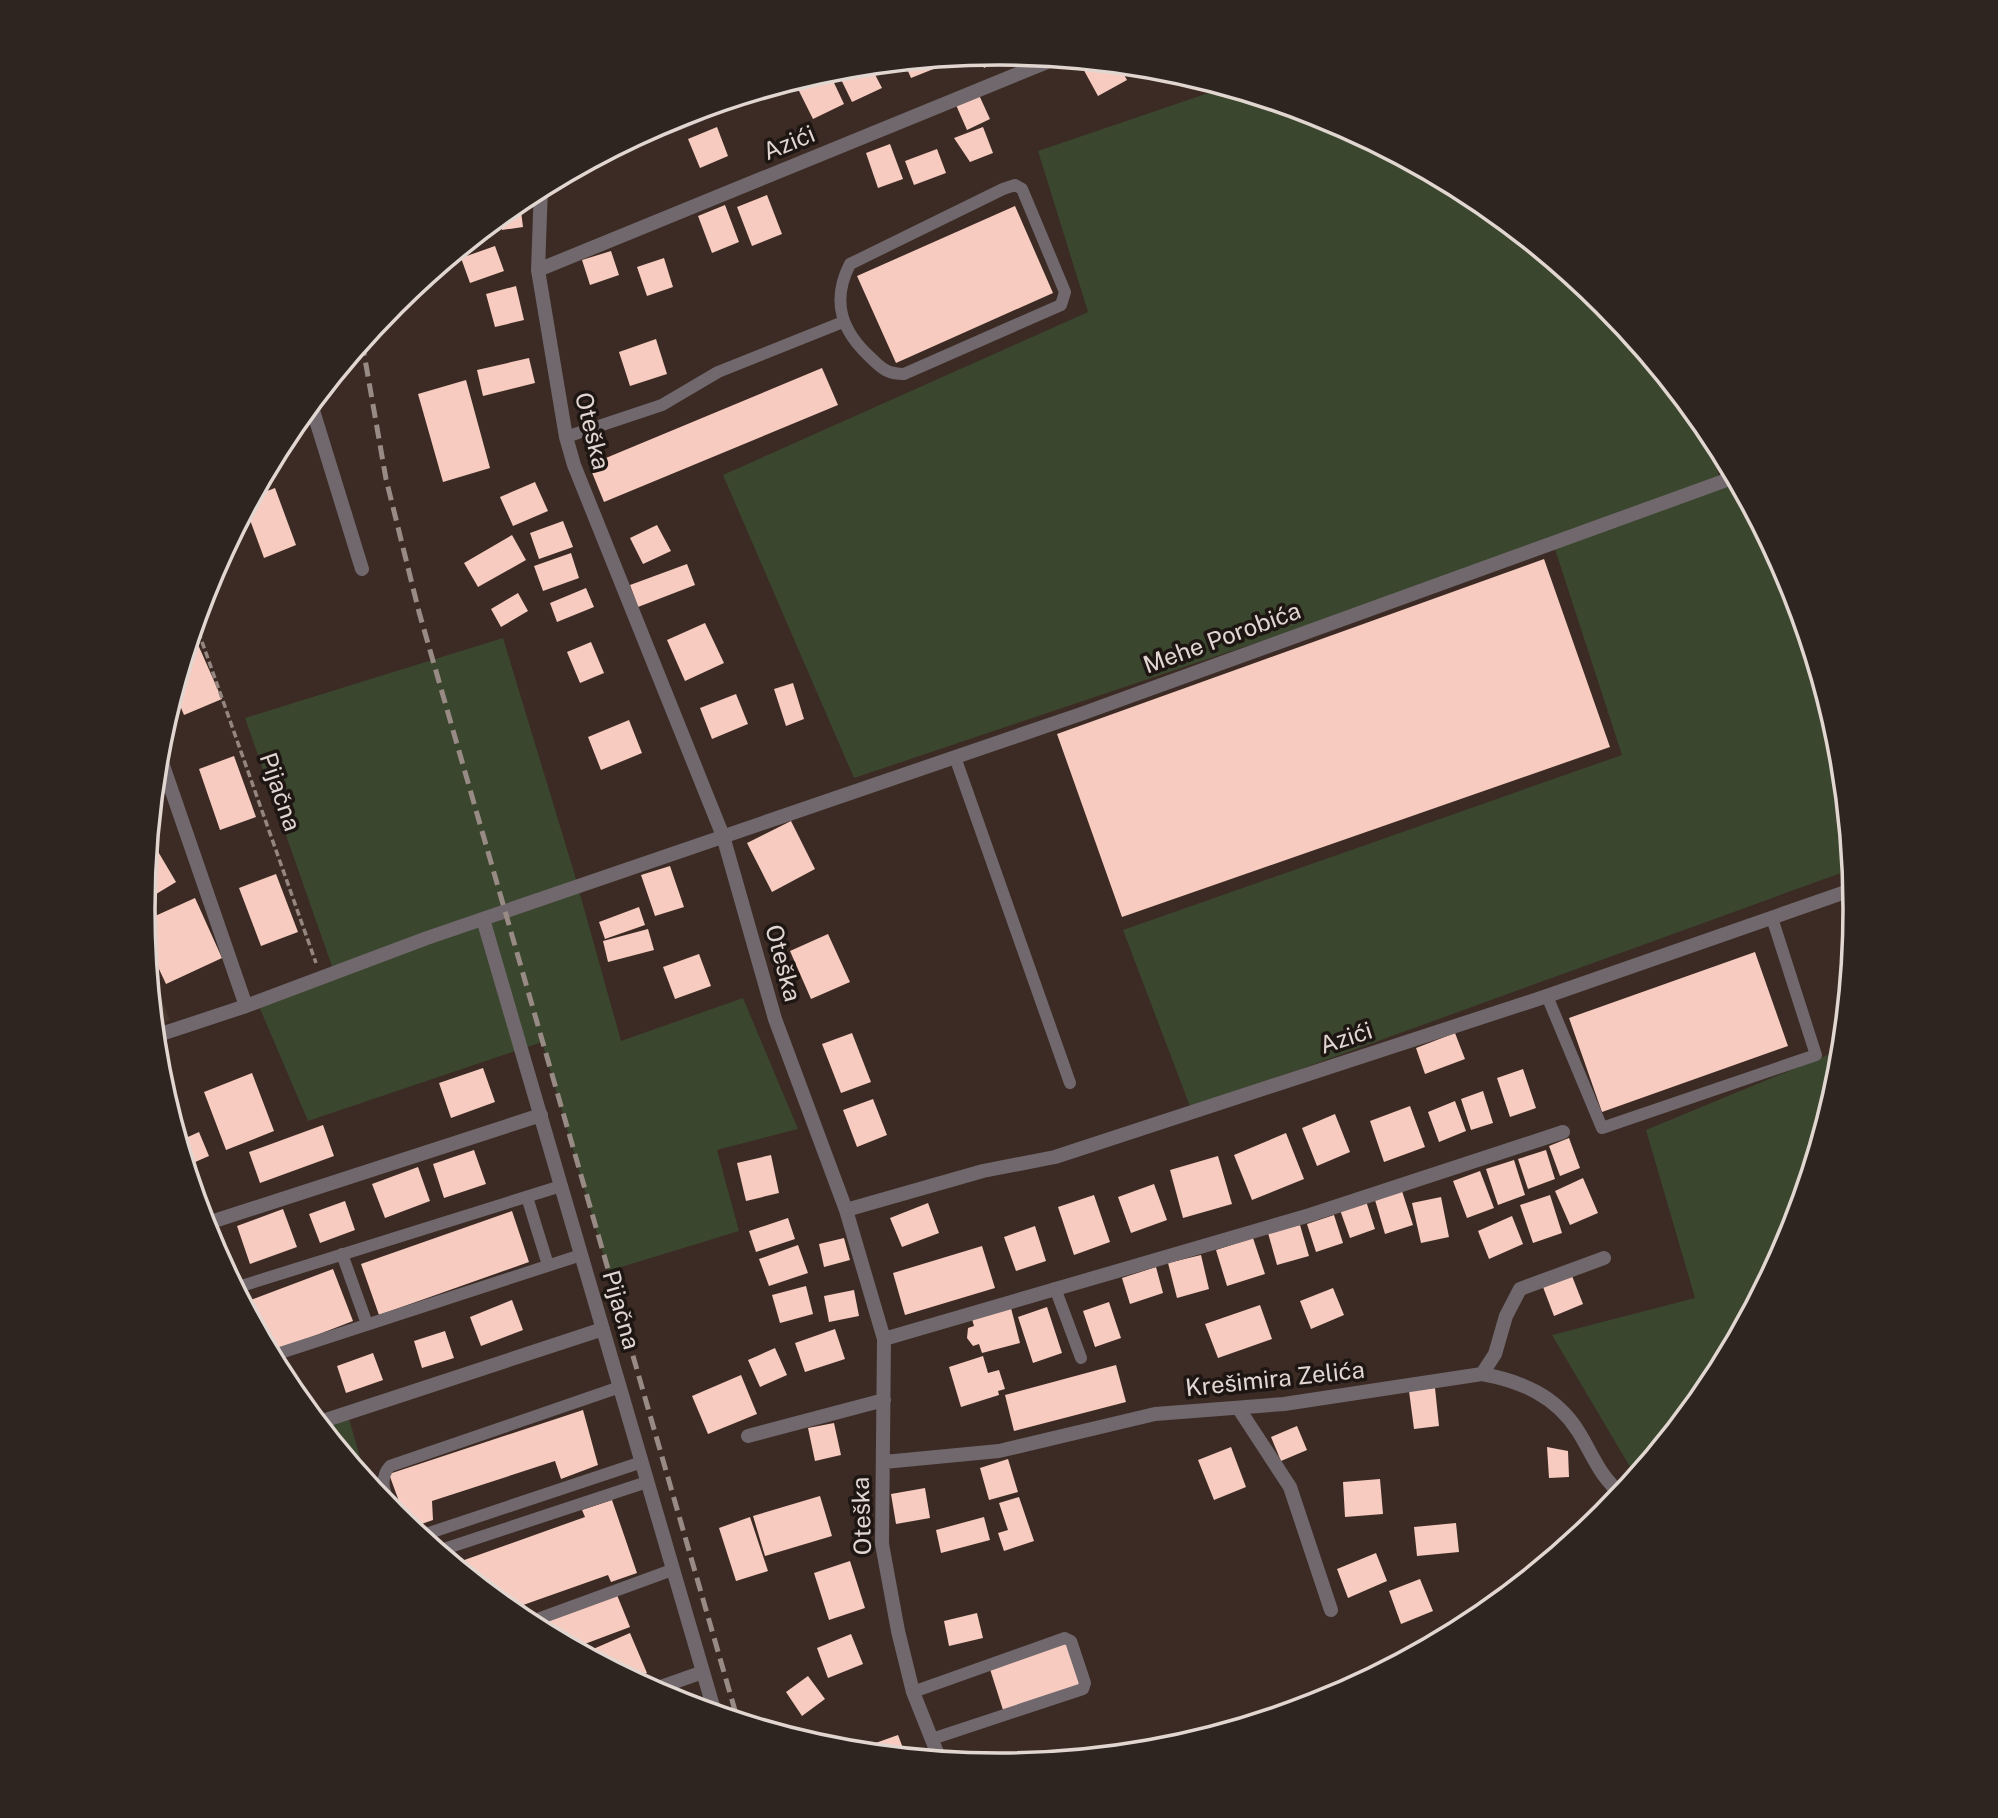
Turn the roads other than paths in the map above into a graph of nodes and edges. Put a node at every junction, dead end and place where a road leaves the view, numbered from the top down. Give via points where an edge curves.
1 (1037, 66) edge
2 (541, 201) edge
3 (538, 270) junction
4 (843, 323) junction
5 (314, 416) edge
6 (566, 437) junction
7 (1726, 480) edge
8 (362, 569) dead end
9 (955, 757) junction
10 (166, 774) edge
11 (723, 836) junction
12 (1842, 893) edge
13 (1772, 918) junction
14 (483, 919) junction
15 (1547, 996) junction
16 (246, 1006) junction
17 (164, 1033) edge
18 (1070, 1083) dead end
19 (541, 1115) junction
20 (1563, 1132) dead end
21 (561, 1186) junction
22 (527, 1197) junction
23 (846, 1210) junction
24 (214, 1221) dead end
25 (342, 1254) junction
26 (581, 1255) junction
27 (1604, 1258) dead end
28 (548, 1265) junction
29 (244, 1285) edge
30 (1055, 1289) junction
31 (368, 1324) junction
32 (603, 1329) junction
33 (884, 1339) junction
34 (281, 1353) edge
35 (1081, 1358) dead end
36 (1482, 1374) junction
37 (620, 1387) junction
38 (884, 1400) junction
39 (1239, 1409) junction
40 (327, 1420) edge
41 (748, 1436) dead end
42 (642, 1462) junction
43 (884, 1462) junction
44 (647, 1482) junction
45 (384, 1487) edge
46 (1614, 1487) edge
47 (430, 1533) edge
48 (447, 1548) edge
49 (672, 1570) junction
50 (1331, 1610) dead end
51 (541, 1618) edge
52 (703, 1672) junction
53 (667, 1685) edge
54 (913, 1692) junction
55 (712, 1702) edge
56 (932, 1739) junction
57 (936, 1750) edge

1 - 3 street, Azići
2 - 3 street, Oteška
3 - 6 street, Oteška
4 - 4 lane via 856,345 883,369 904,374 1053,310 1061,305 1065,292 1022,189 1015,185 850,264 839,304
4 - 6 lane via 718,372 662,405
5 - 8 street
6 - 11 street, Oteška
7 - 9 street, Mehe Porobića
9 - 11 street, Mehe Porobića
9 - 18 lane
10 - 16 street
11 - 14 street
11 - 23 street, Oteška via 775,1019
12 - 13 street, Azići
13 - 15 street, Azići
13 - 15 lane via 1816,1055 1602,1128
14 - 16 street
14 - 19 street, Pijačna
15 - 23 street, Azići via 1055,1157 983,1171
16 - 17 street
19 - 21 street, Pijačna
19 - 24 street
20 - 30 street via 1310,1216
21 - 22 lane
21 - 26 street, Pijačna
22 - 25 lane
22 - 28 lane
23 - 33 street, Oteška
25 - 29 lane
25 - 31 lane
26 - 28 lane
26 - 32 street, Pijačna
27 - 36 street via 1520,1289
28 - 31 lane
30 - 33 street
30 - 35 lane
31 - 34 lane
32 - 37 street, Pijačna
32 - 40 street
33 - 38 street, Oteška
36 - 39 street, Krešimira Zelića
36 - 46 street, Krešimira Zelića via 1507,1379 1552,1401 1578,1431
37 - 42 street, Pijačna
37 - 45 lane via 390,1466
38 - 41 street
38 - 43 street, Oteška
39 - 43 street, Krešimira Zelića via 1155,1414 999,1451
39 - 50 street via 1290,1487
42 - 44 street, Pijačna
42 - 47 lane
43 - 54 street, Oteška via 882,1544
44 - 48 lane
44 - 49 street, Pijačna
49 - 51 lane
49 - 52 street, Pijačna
52 - 53 street
52 - 55 street, Pijačna
54 - 56 street, Oteška
54 - 56 lane via 1065,1638 1070,1641 1083,1689
56 - 57 street, Oteška

